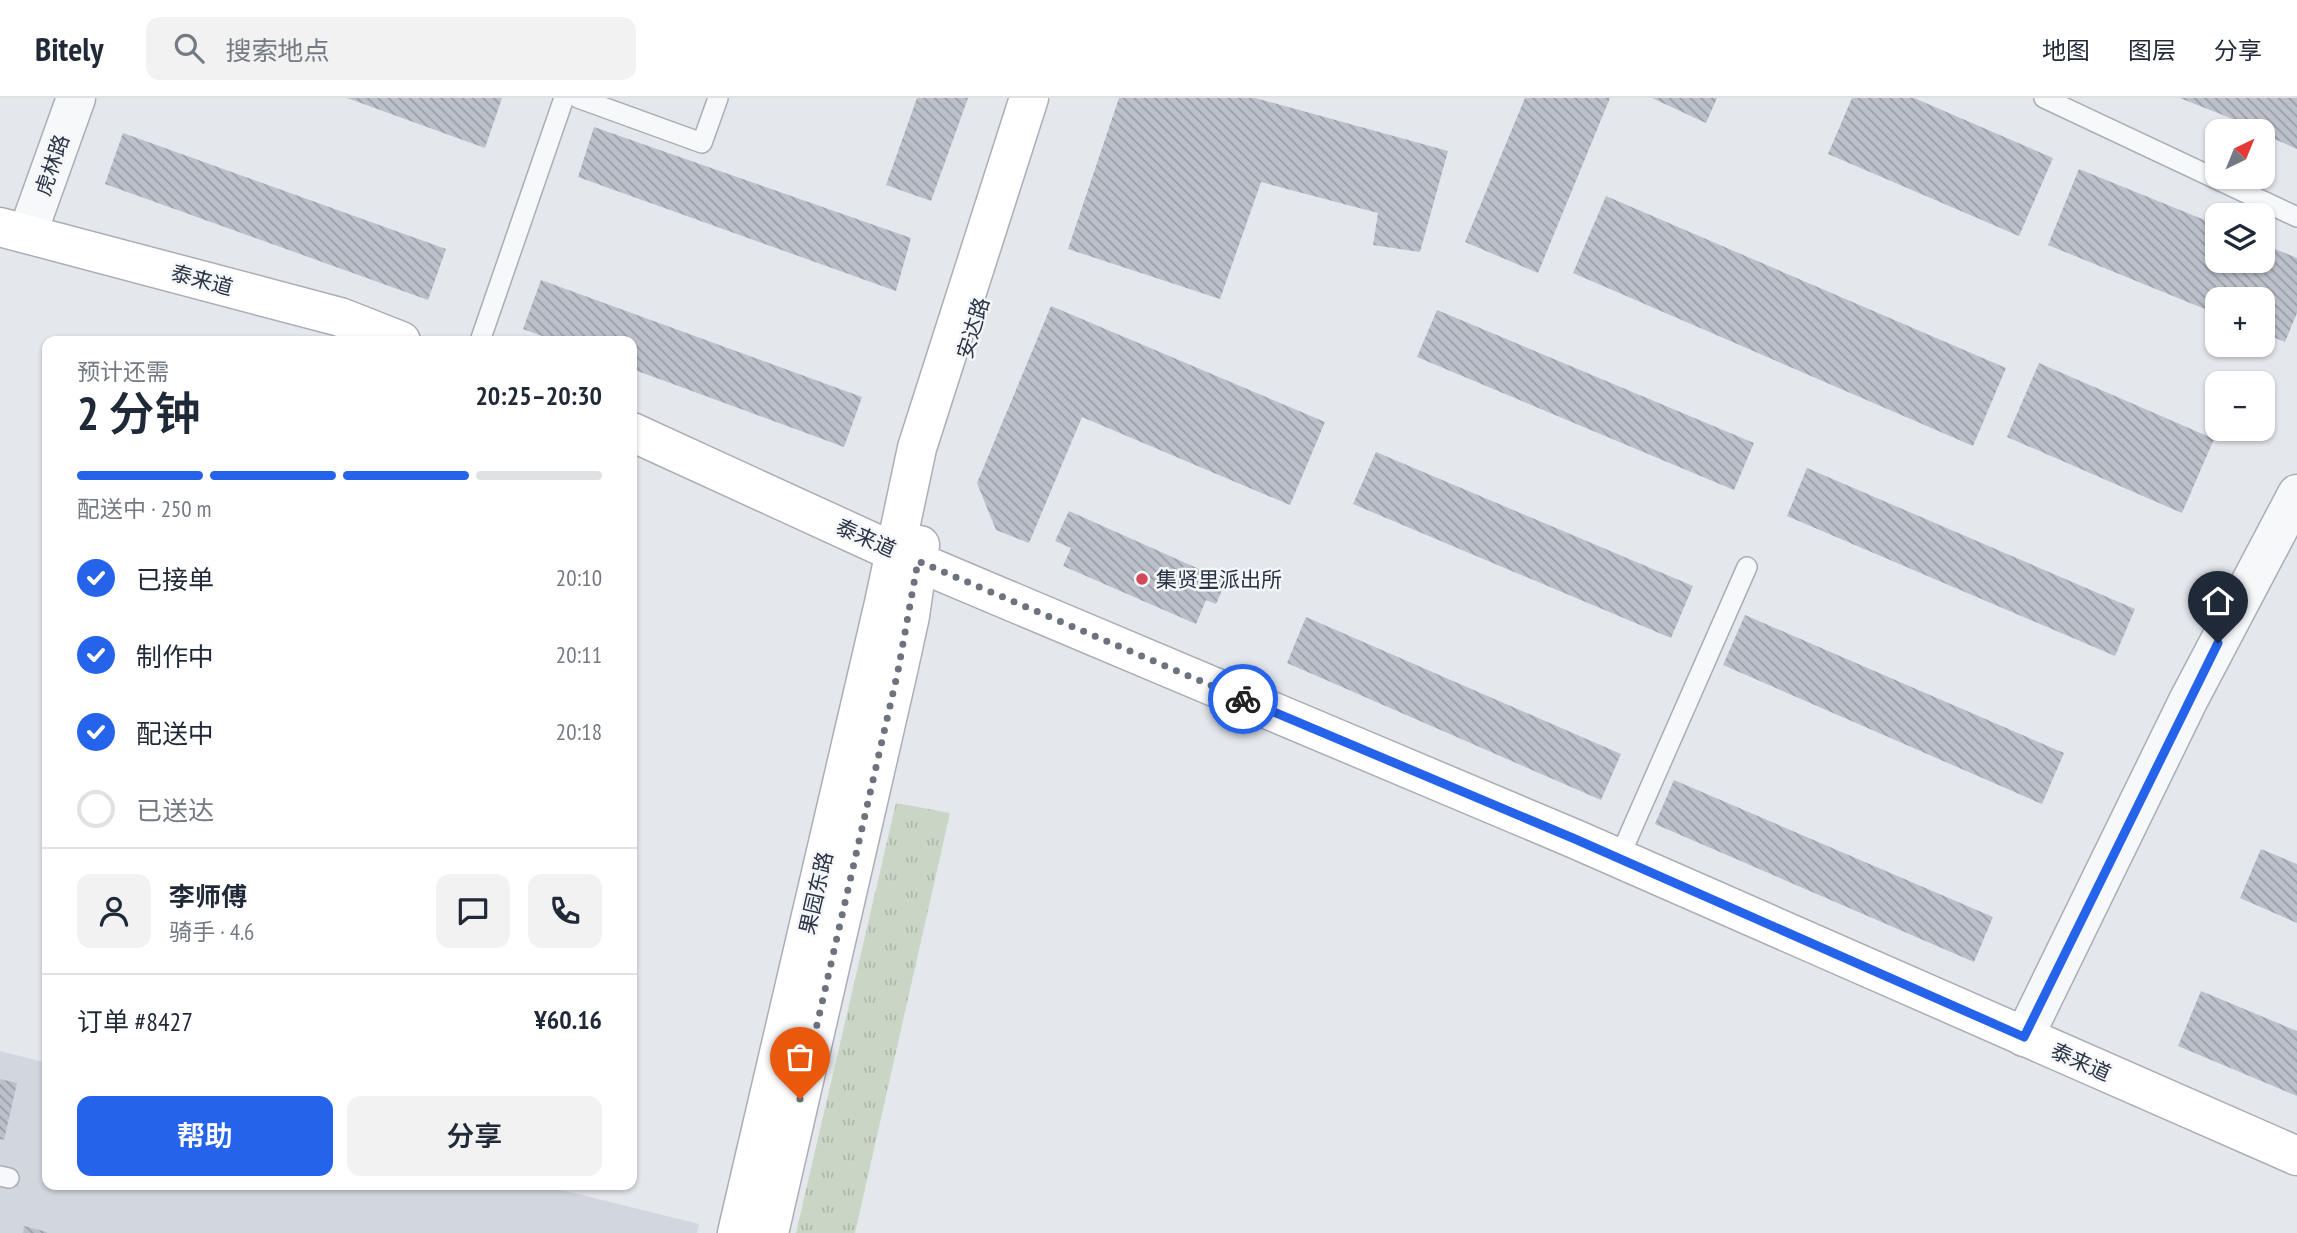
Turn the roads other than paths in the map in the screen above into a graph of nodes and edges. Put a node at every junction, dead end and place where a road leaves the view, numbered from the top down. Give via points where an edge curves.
1 (76, 98) edge
2 (564, 98) edge
3 (578, 98) edge
4 (718, 98) edge
5 (1030, 98) edge
6 (1045, 98) edge
7 (2044, 98) edge
8 (2297, 217) edge
9 (14, 230) edge
10 (388, 336) edge
11 (482, 336) edge
12 (637, 434) edge
13 (2297, 494) edge
14 (906, 556) junction
15 (1747, 567) dead end
16 (1619, 858) junction
17 (2024, 1037) junction
18 (2297, 1156) edge
19 (737, 1233) edge
20 (769, 1233) edge

1 - 9 street, 虎林路
2 - 11 lane
3 - 4 lane via 702,143
5 - 14 street, 安达路 via 917,448
6 - 14 street, 安达路
7 - 8 lane
9 - 10 street, 泰来道 via 340,317
12 - 14 street, 泰来道
13 - 17 street via 2188,701
14 - 16 street, 泰来道
14 - 19 street, 果园东路
14 - 20 street, 果园东路 via 901,660
15 - 16 lane
16 - 17 street, 泰来道
17 - 18 street, 泰来道

